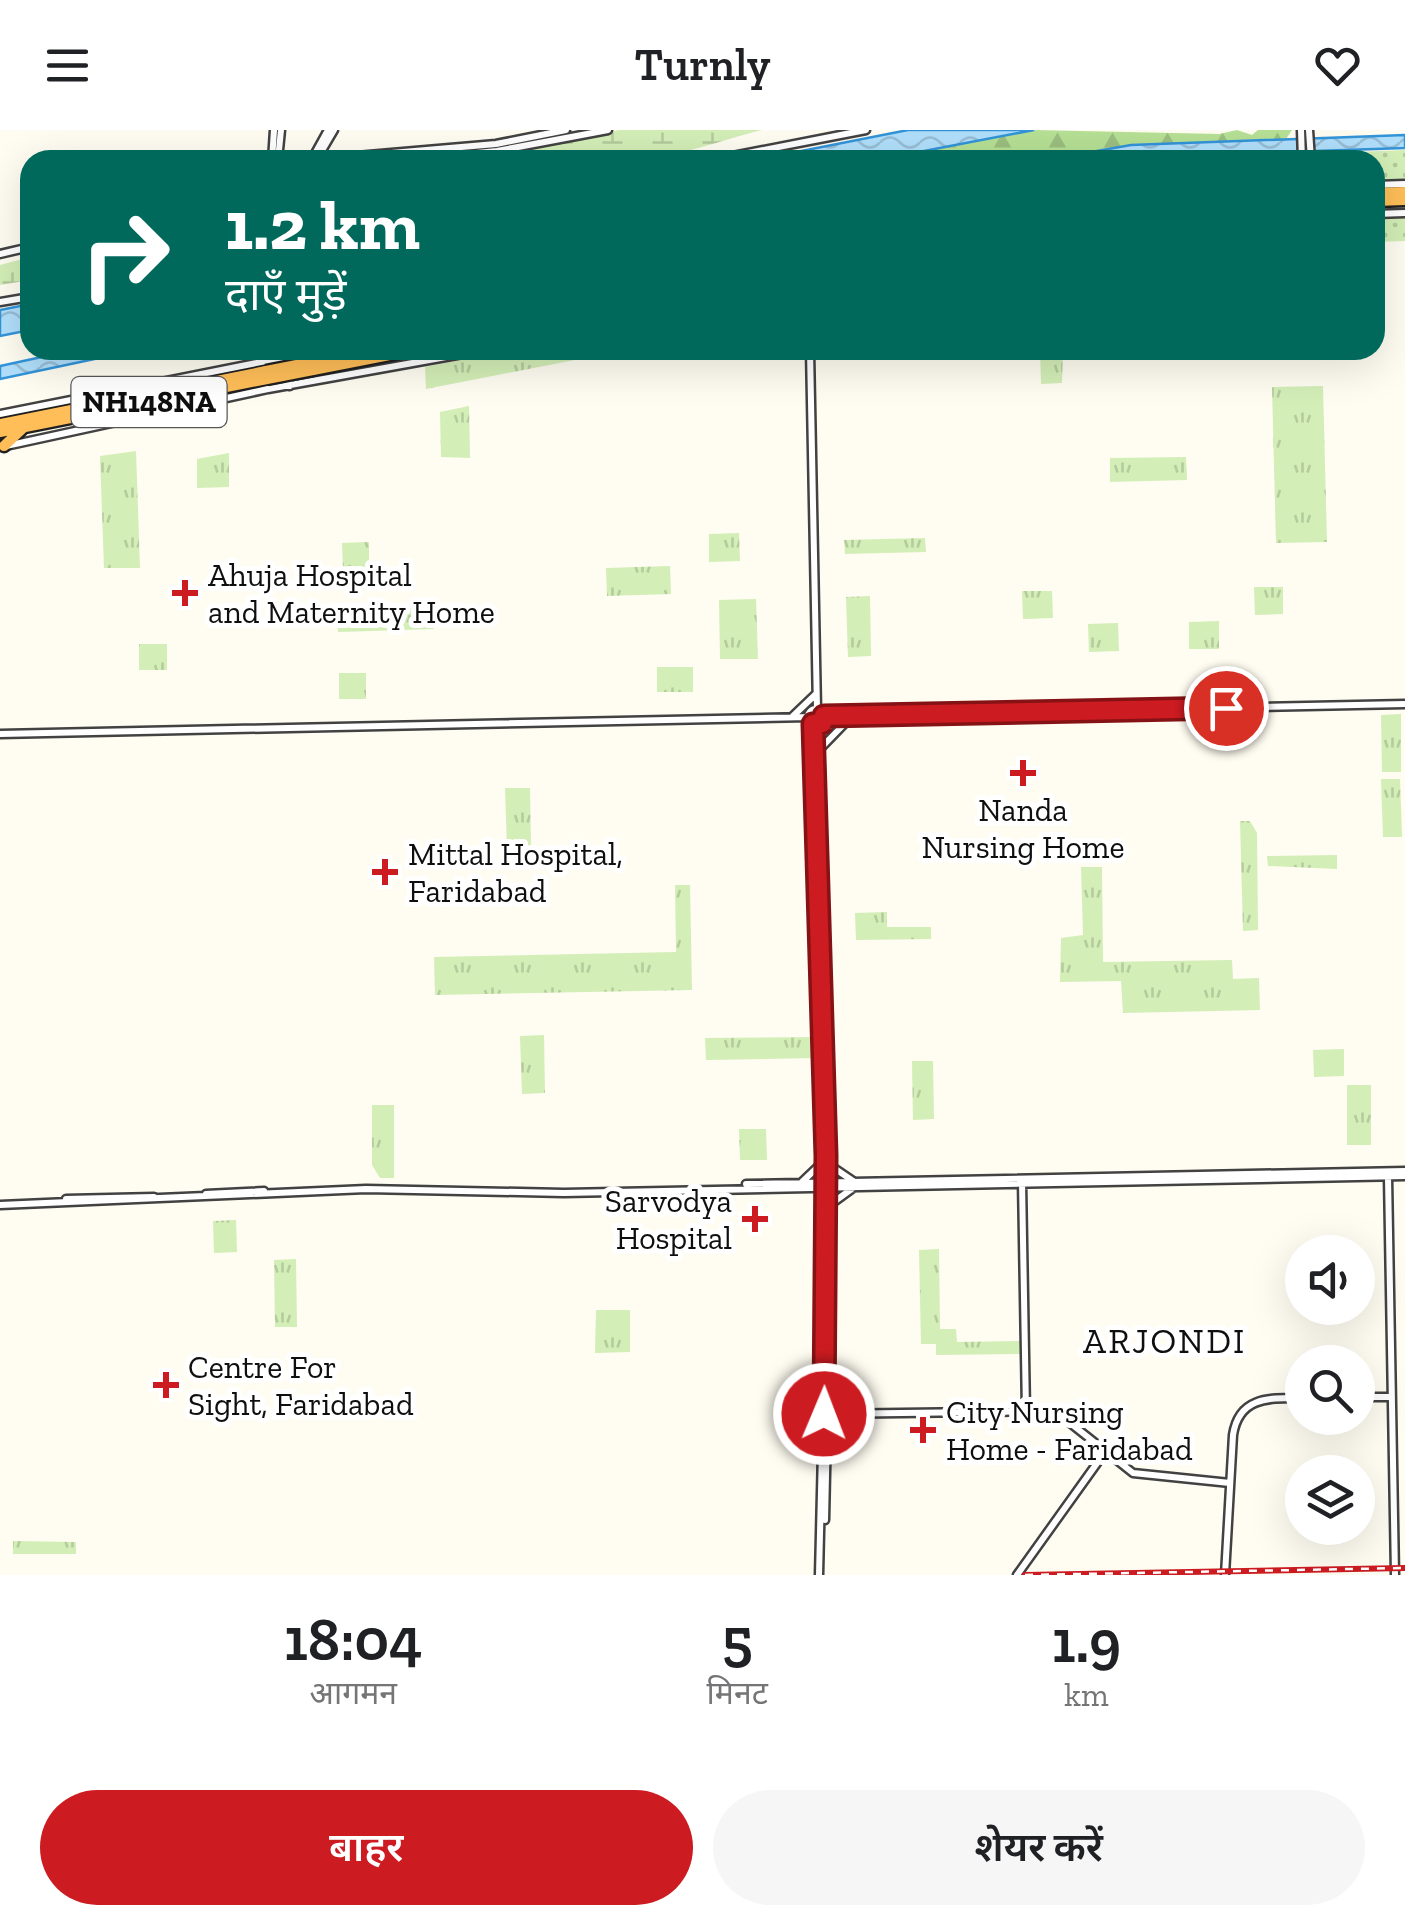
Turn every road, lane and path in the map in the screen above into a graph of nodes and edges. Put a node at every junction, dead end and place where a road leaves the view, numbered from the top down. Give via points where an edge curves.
1 (566, 130) edge
2 (608, 130) edge
3 (866, 130) edge
4 (547, 138) junction
5 (427, 150) edge
6 (471, 150) edge
7 (763, 150) edge
8 (254, 360) edge
9 (288, 360) edge
10 (337, 360) edge
11 (352, 360) edge
12 (432, 360) edge
13 (810, 360) edge
14 (313, 366) junction
15 (293, 386) junction
16 (0, 414) edge
17 (0, 424) edge
18 (23, 424) junction
19 (0, 432) edge
20 (2, 446) edge
21 (818, 693) junction
22 (1405, 704) edge
23 (817, 709) junction
24 (792, 717) junction
25 (851, 717) junction
26 (823, 718) junction
27 (811, 720) junction
28 (0, 734) edge
29 (816, 749) junction
30 (826, 1160) junction
31 (1405, 1173) edge
32 (1388, 1174) junction
33 (1022, 1182) junction
34 (802, 1183) junction
35 (856, 1185) junction
36 (827, 1186) junction
37 (0, 1203) edge
38 (831, 1204) junction
39 (1375, 1397) edge
40 (1391, 1397) junction
41 (1285, 1399) edge
42 (1026, 1411) junction
43 (827, 1414) junction
44 (1106, 1452) junction
45 (1230, 1483) junction
46 (822, 1575) edge
47 (1018, 1575) edge
48 (1225, 1575) edge
49 (1395, 1575) edge

1 - 4 street
2 - 4 street
3 - 7 street
4 - 5 street
4 - 6 street
8 - 16 street
9 - 15 street
10 - 14 highway, NH148NA
11 - 14 highway, NH148NA
12 - 15 street
13 - 21 street
14 - 18 highway, NH148NA, bridge
14 - 18 highway, NH148NA, bridge
15 - 20 street
16 - 18 highway
17 - 18 highway, NH148NA
18 - 19 highway, NH148NA
18 - 20 highway
21 - 23 street
21 - 24 street
22 - 25 street
23 - 26 street
23 - 27 street
24 - 27 street
24 - 28 street
25 - 26 street
25 - 29 street
26 - 27 street
26 - 29 street
27 - 29 street
29 - 30 street
30 - 34 street
30 - 35 street
30 - 36 street
31 - 32 street
32 - 33 street
32 - 40 street
33 - 35 street
33 - 42 street
34 - 36 street
34 - 37 street via 366,1186
35 - 36 street
35 - 38 street
36 - 37 street via 564,1193 366,1189
36 - 38 street
36 - 43 street
38 - 43 street
39 - 40 street
40 - 49 street
41 - 45 street via 1257,1400 1238,1415
42 - 43 street
42 - 44 street via 1061,1413
43 - 46 street
44 - 45 street via 1143,1476
44 - 47 street
45 - 48 street

